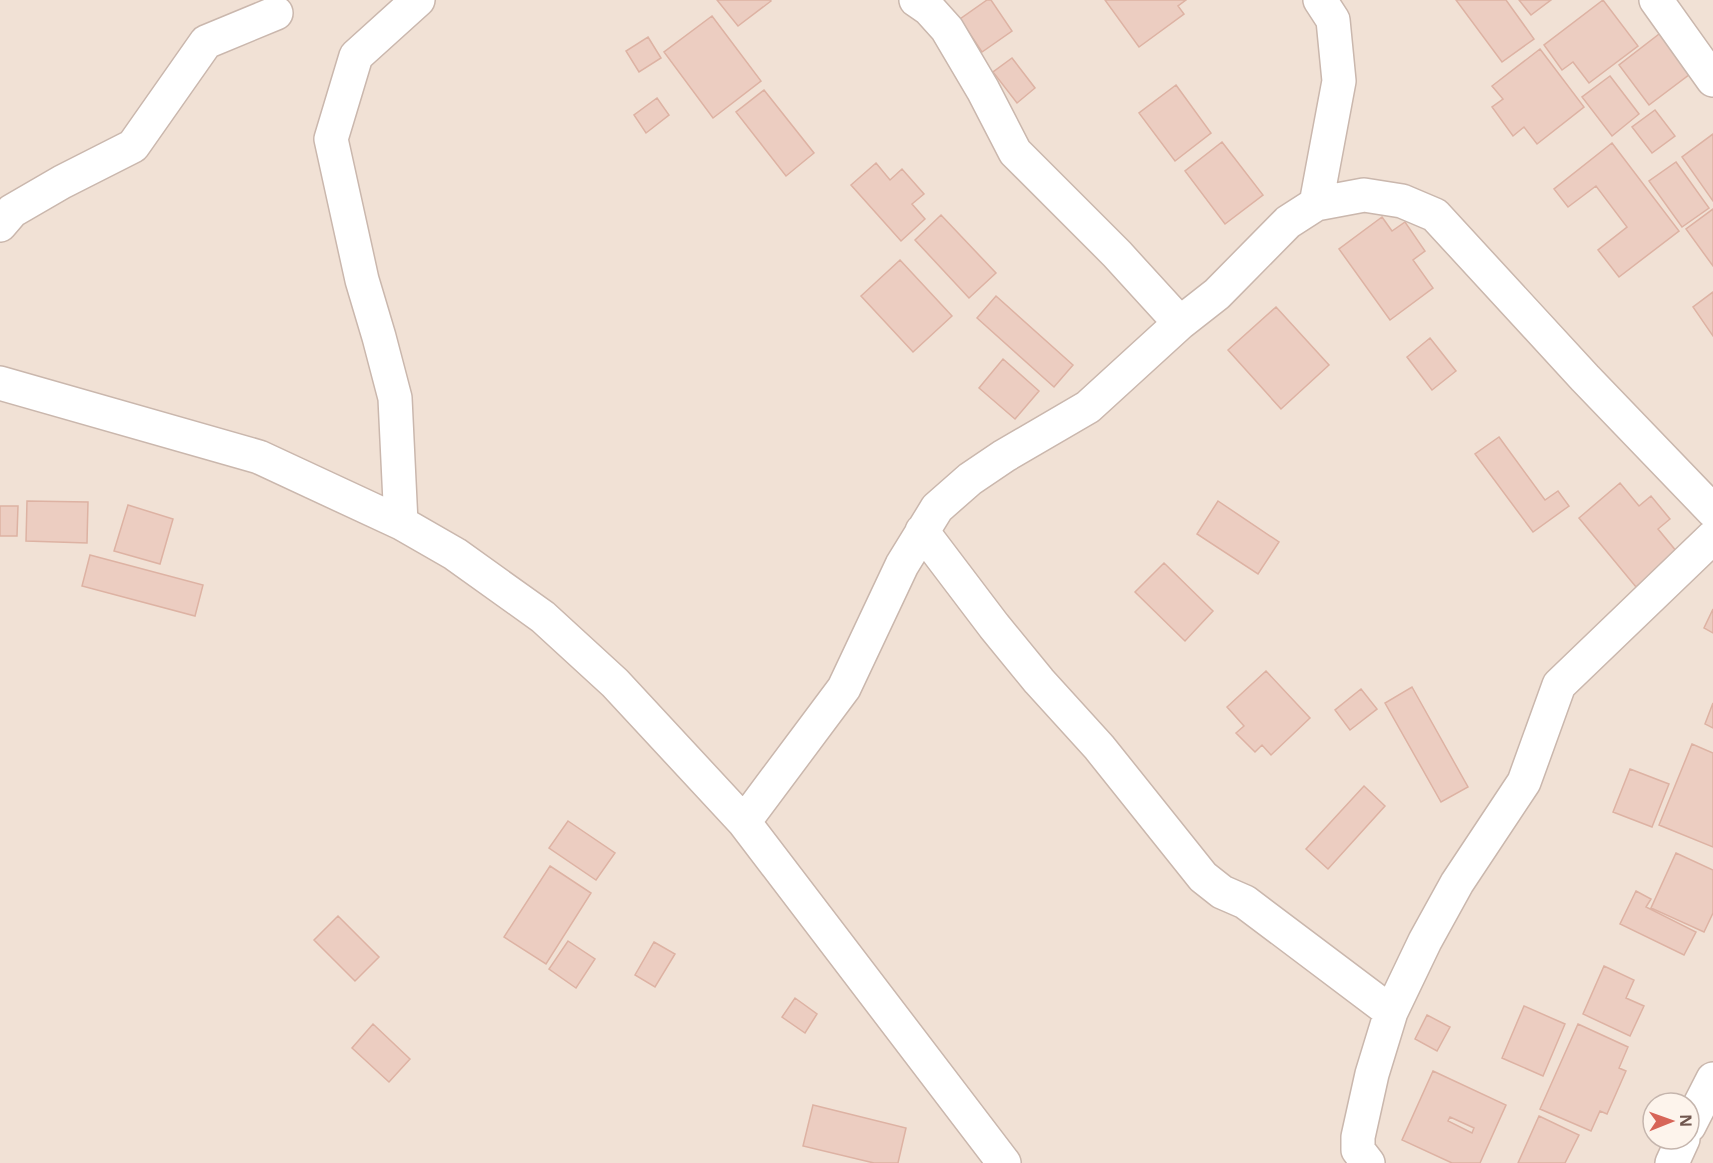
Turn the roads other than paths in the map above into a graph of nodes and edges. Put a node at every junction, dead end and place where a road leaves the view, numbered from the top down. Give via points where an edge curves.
1 (418, 0) edge
2 (916, 0) edge
3 (1320, 0) edge
4 (1656, 0) edge
5 (276, 13) dead end
6 (1713, 80) edge
7 (1317, 204) junction
8 (0, 225) edge
9 (1180, 323) junction
10 (0, 383) edge
11 (1713, 511) edge
12 (401, 523) junction
13 (922, 531) junction
14 (1713, 537) edge
15 (744, 822) junction
16 (1391, 1012) junction
17 (1713, 1079) edge
18 (1701, 1102) edge
19 (1004, 1163) edge
20 (1368, 1163) edge

1 - 12 street via 356,56 331,139 362,280 395,399
2 - 9 street via 946,29 1015,152
3 - 7 street via 1333,20 1339,81
4 - 6 street
5 - 8 street via 206,42 133,146 12,211
7 - 9 street via 1288,222 1217,294
7 - 11 street via 1364,195 1402,201 1435,214
9 - 13 street via 1088,407 970,479 937,508
10 - 12 street via 260,457
12 - 15 street via 455,554 543,617 615,683
13 - 15 street via 844,688
13 - 16 street via 994,626 1099,747 1203,877 1222,892 1245,902
14 - 16 street via 1560,685 1524,782 1457,884
15 - 19 street
16 - 20 street via 1358,1137 1358,1150
17 - 18 street

